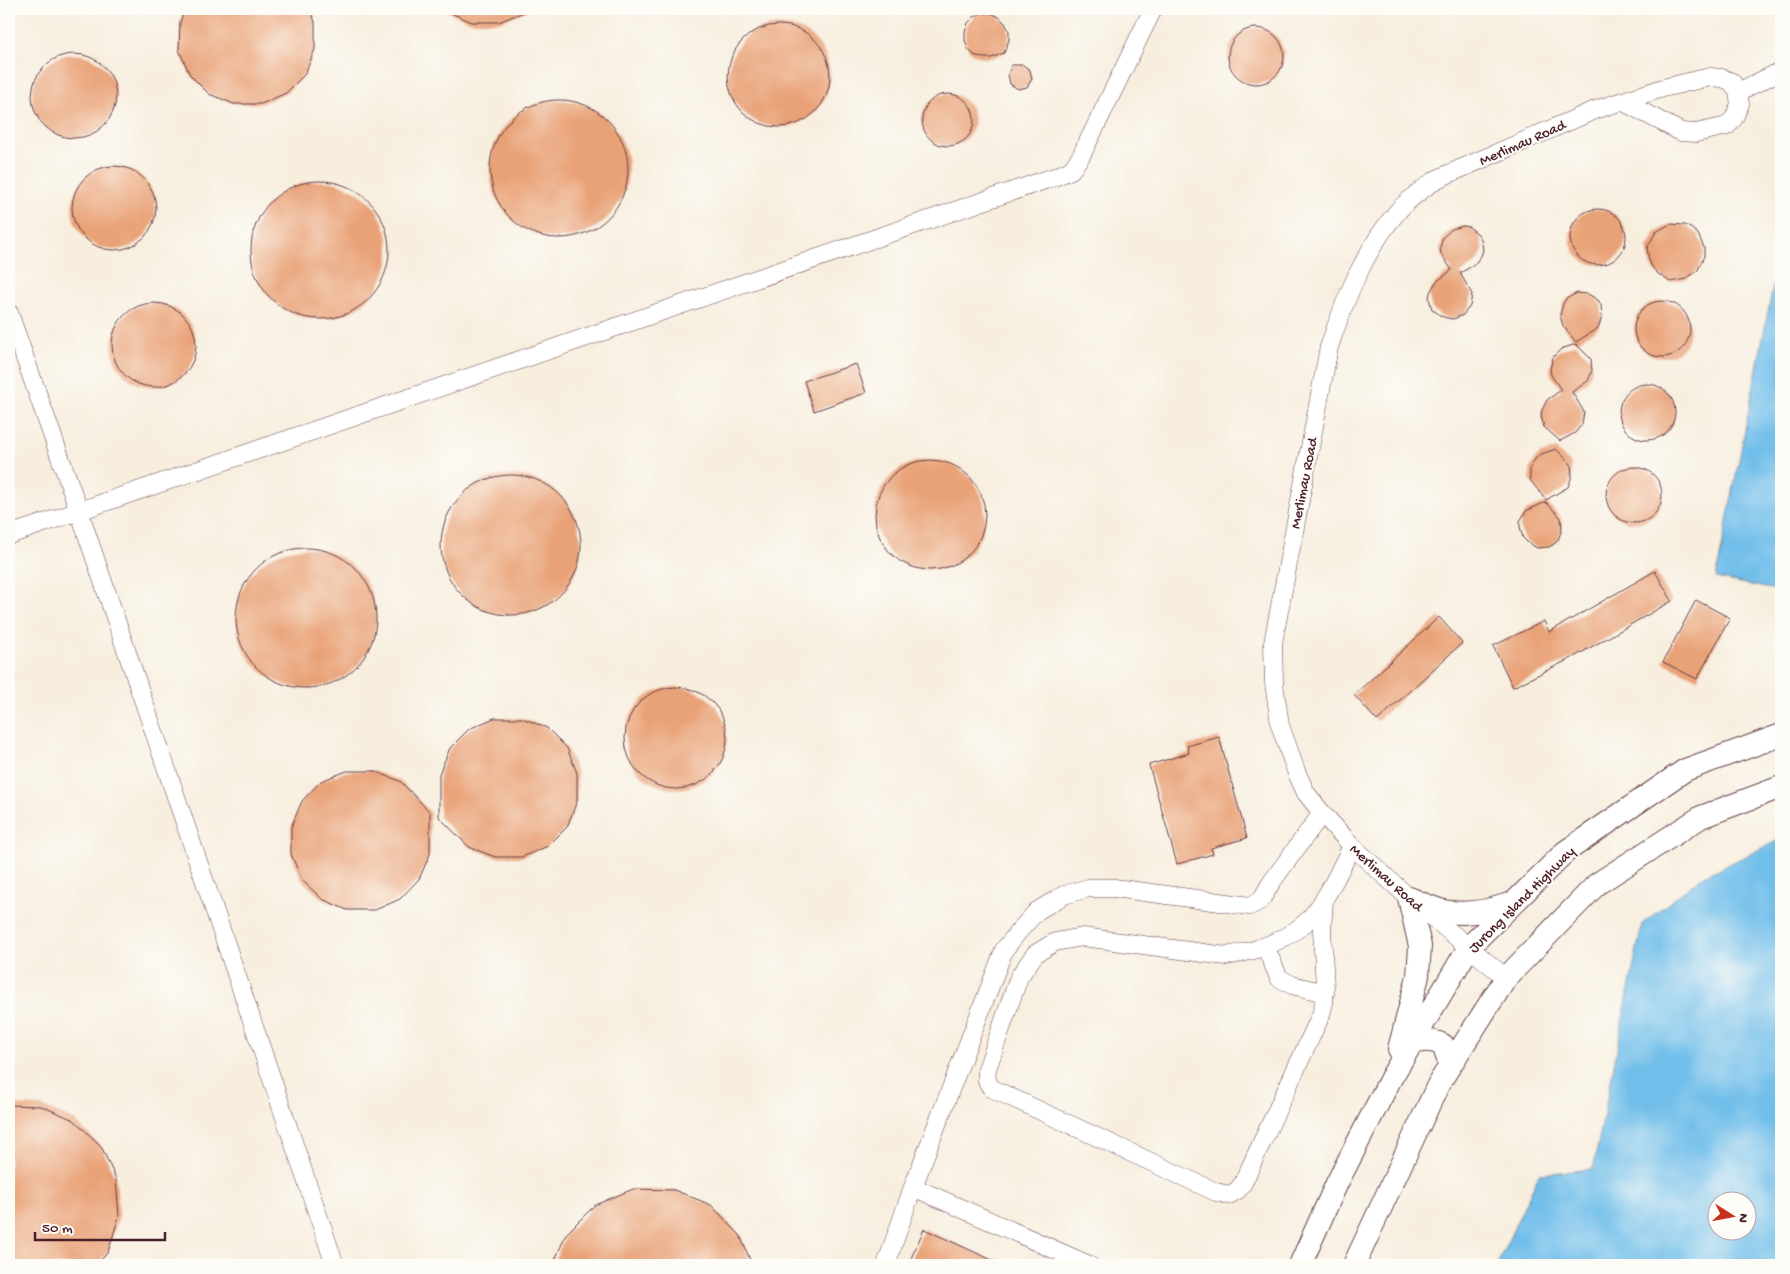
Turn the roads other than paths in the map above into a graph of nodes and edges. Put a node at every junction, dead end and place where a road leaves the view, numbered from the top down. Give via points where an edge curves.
1 (1153, 9) edge
2 (1781, 71) edge
3 (1738, 92) junction
4 (1622, 101) junction
5 (9, 313) edge
6 (79, 511) junction
7 (9, 535) edge
8 (1781, 735) edge
9 (1781, 786) edge
10 (1322, 813) junction
11 (1352, 846) junction
12 (1409, 898) junction
13 (1324, 900) junction
14 (1515, 902) junction
15 (1265, 946) junction
16 (1469, 947) junction
17 (1506, 978) junction
18 (1325, 993) junction
19 (1410, 1044) junction
20 (1450, 1065) junction
21 (1391, 1078) junction
22 (913, 1187) junction
23 (335, 1265) edge
24 (886, 1265) edge
25 (1089, 1265) edge
26 (1300, 1265) edge
27 (1354, 1265) edge

1 - 6 street via 1081,156 1070,170
2 - 3 street
3 - 4 street, Merlimau Road via 1732,82 1710,77
3 - 4 street via 1740,104 1727,126 1696,133 1681,132
4 - 10 street, Merlimau Road via 1437,180 1415,194 1379,235 1342,308 1329,346 1273,643 1280,725 1306,793
5 - 6 street
6 - 7 street
6 - 23 street
8 - 14 main road, Jurong Island Highway via 1685,770 1565,852
9 - 17 main road via 1701,817 1597,884
10 - 11 street, Merlimau Road
10 - 22 street via 1261,900 1250,906 1114,888 1088,888 1064,895 1037,911 1004,950
11 - 12 street, Merlimau Road
11 - 13 street
12 - 14 main road via 1449,912 1472,913
12 - 16 street, Merlimau Road
12 - 21 main road via 1420,946 1418,976
13 - 15 street via 1304,924
13 - 18 street
14 - 16 main road, Jurong Island Highway
15 - 18 street via 1279,978 1292,986
15 - 18 street via 1248,953 1226,956 1083,937 1055,942 1035,954 1019,977 987,1068 988,1084 1216,1192 1229,1195 1243,1183 1321,1015
16 - 17 street, Merlimau Road
16 - 19 main road, Jurong Island Highway
17 - 20 main road
19 - 20 main road via 1434,1040 1443,1045
19 - 21 main road, Jurong Island Highway
20 - 27 main road
21 - 26 main road, Jurong Island Highway via 1337,1183
22 - 24 street
22 - 25 street

